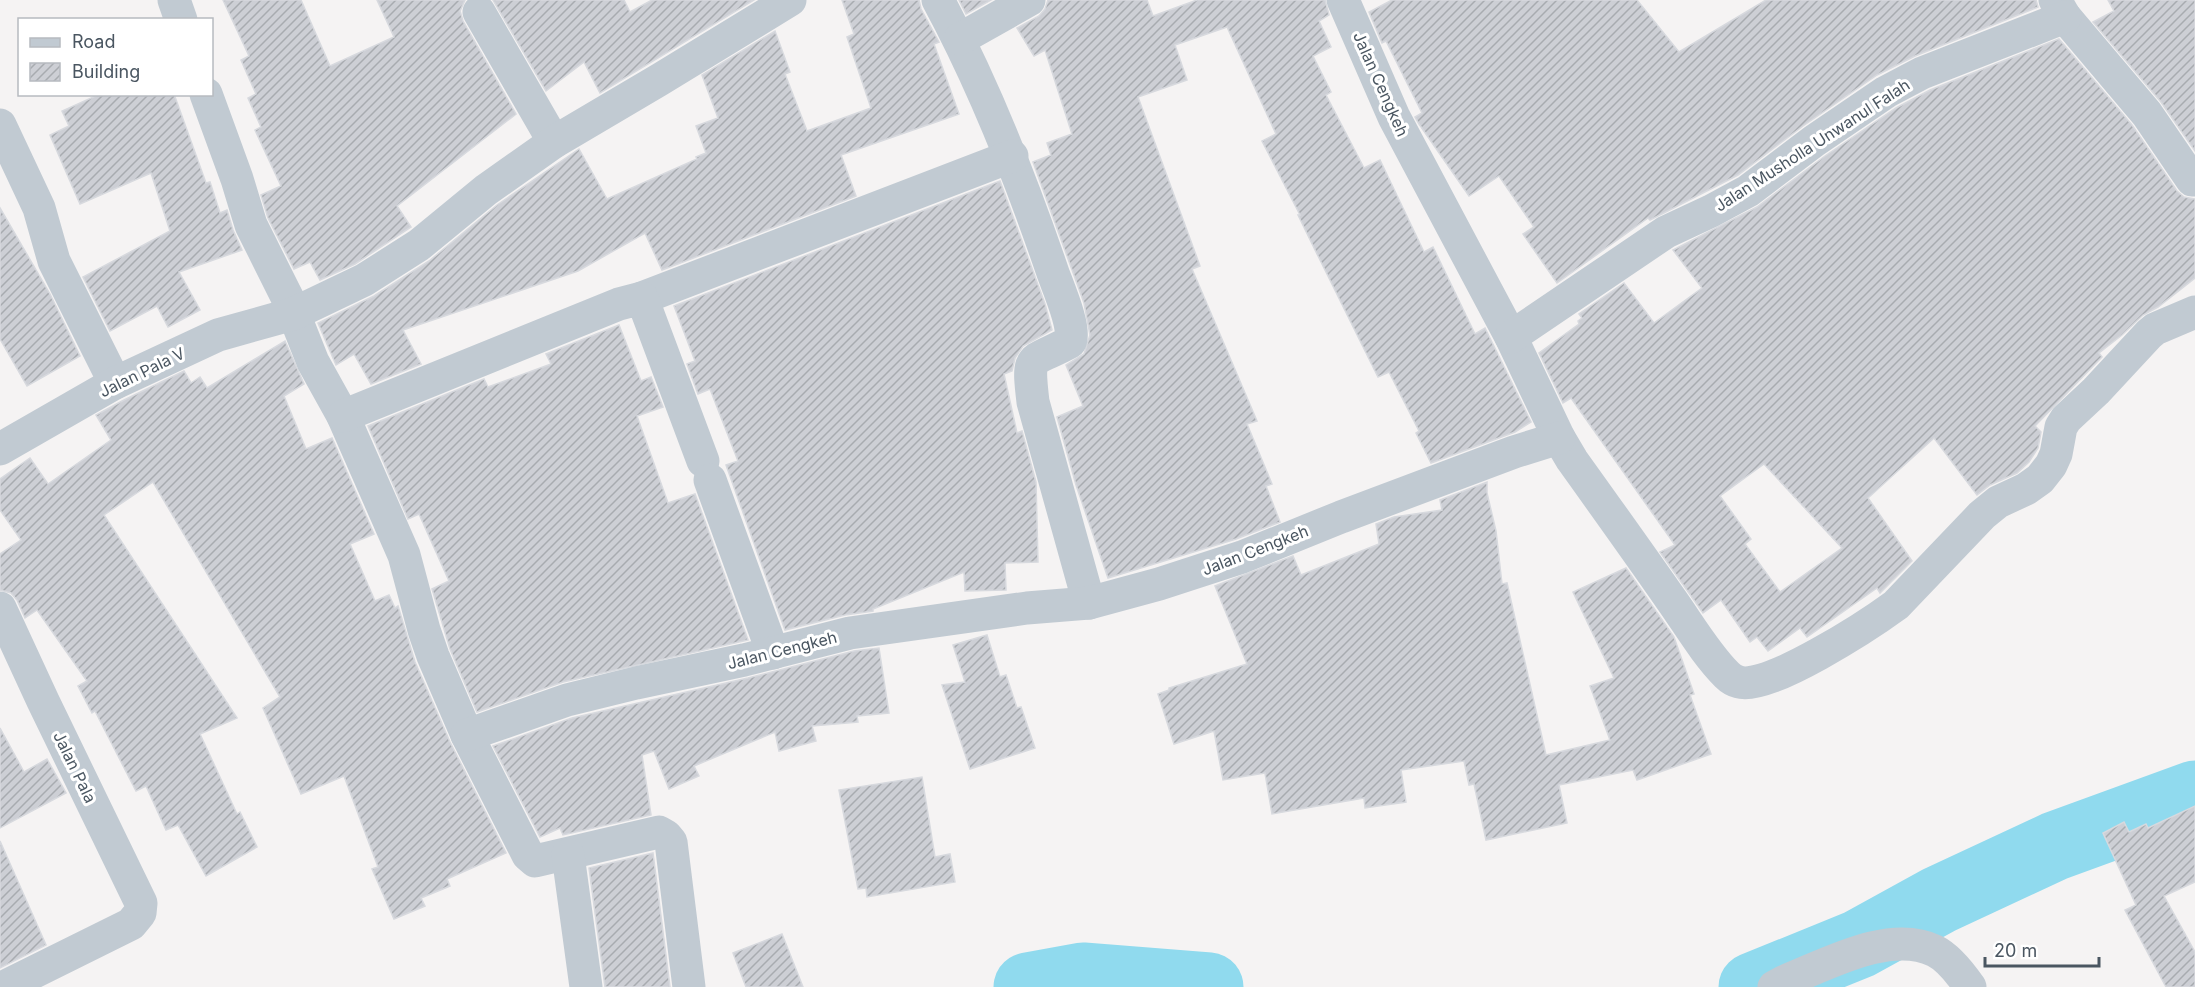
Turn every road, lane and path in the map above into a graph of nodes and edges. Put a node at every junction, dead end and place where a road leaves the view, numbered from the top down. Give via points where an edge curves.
1 (174, 0) edge
2 (790, 0) edge
3 (938, 0) edge
4 (1029, 0) edge
5 (1343, 0) edge
6 (2060, 8) edge
7 (478, 12) dead end
8 (180, 18) edge
9 (960, 39) junction
10 (207, 96) edge
11 (0, 125) edge
12 (554, 142) junction
13 (1012, 156) junction
14 (2195, 180) edge
15 (642, 298) junction
16 (2195, 312) edge
17 (293, 314) junction
18 (1511, 337) junction
19 (115, 383) junction
20 (343, 416) junction
21 (1559, 438) junction
22 (0, 449) edge
23 (1089, 603) junction
24 (0, 608) edge
25 (773, 653) junction
26 (467, 735) junction
27 (568, 855) junction
28 (4, 987) edge
29 (586, 987) edge
30 (689, 987) edge
31 (1774, 987) edge
32 (1970, 987) edge

1 - 8 street
2 - 12 street, Jalan Pala V
3 - 9 street
4 - 9 street
5 - 18 street, Jalan Cengkeh via 1394,117
6 - 14 street
6 - 18 street, Jalan Musholla Unwanul Falah via 1886,92 1748,191 1666,232
7 - 12 street
9 - 13 street
10 - 17 street via 251,225
11 - 19 street via 39,208 54,261
12 - 17 street, Jalan Pala V via 486,190 419,245 364,280
13 - 15 street
13 - 23 street via 1073,336 1070,342 1038,357 1030,375 1033,402
15 - 20 street
15 - 25 street
16 - 21 street via 2149,334 2066,419 2056,454 2040,479 1982,515 1896,605 1809,660 1749,684 1727,675 1700,641
17 - 19 street, Jalan Pala V via 218,335
17 - 20 street via 313,362
18 - 21 street, Jalan Cengkeh
19 - 22 street, Jalan Pala V
20 - 26 street via 404,555 433,656
21 - 23 street, Jalan Cengkeh via 1242,557
23 - 25 street, Jalan Cengkeh via 860,631
24 - 28 street, Jalan Pala via 141,903 140,913 130,924
25 - 26 street, Jalan Cengkeh via 567,700
26 - 27 street via 528,855 535,861
27 - 29 street
27 - 30 street via 659,832 671,842
31 - 32 street via 1878,945 1913,944 1936,951

